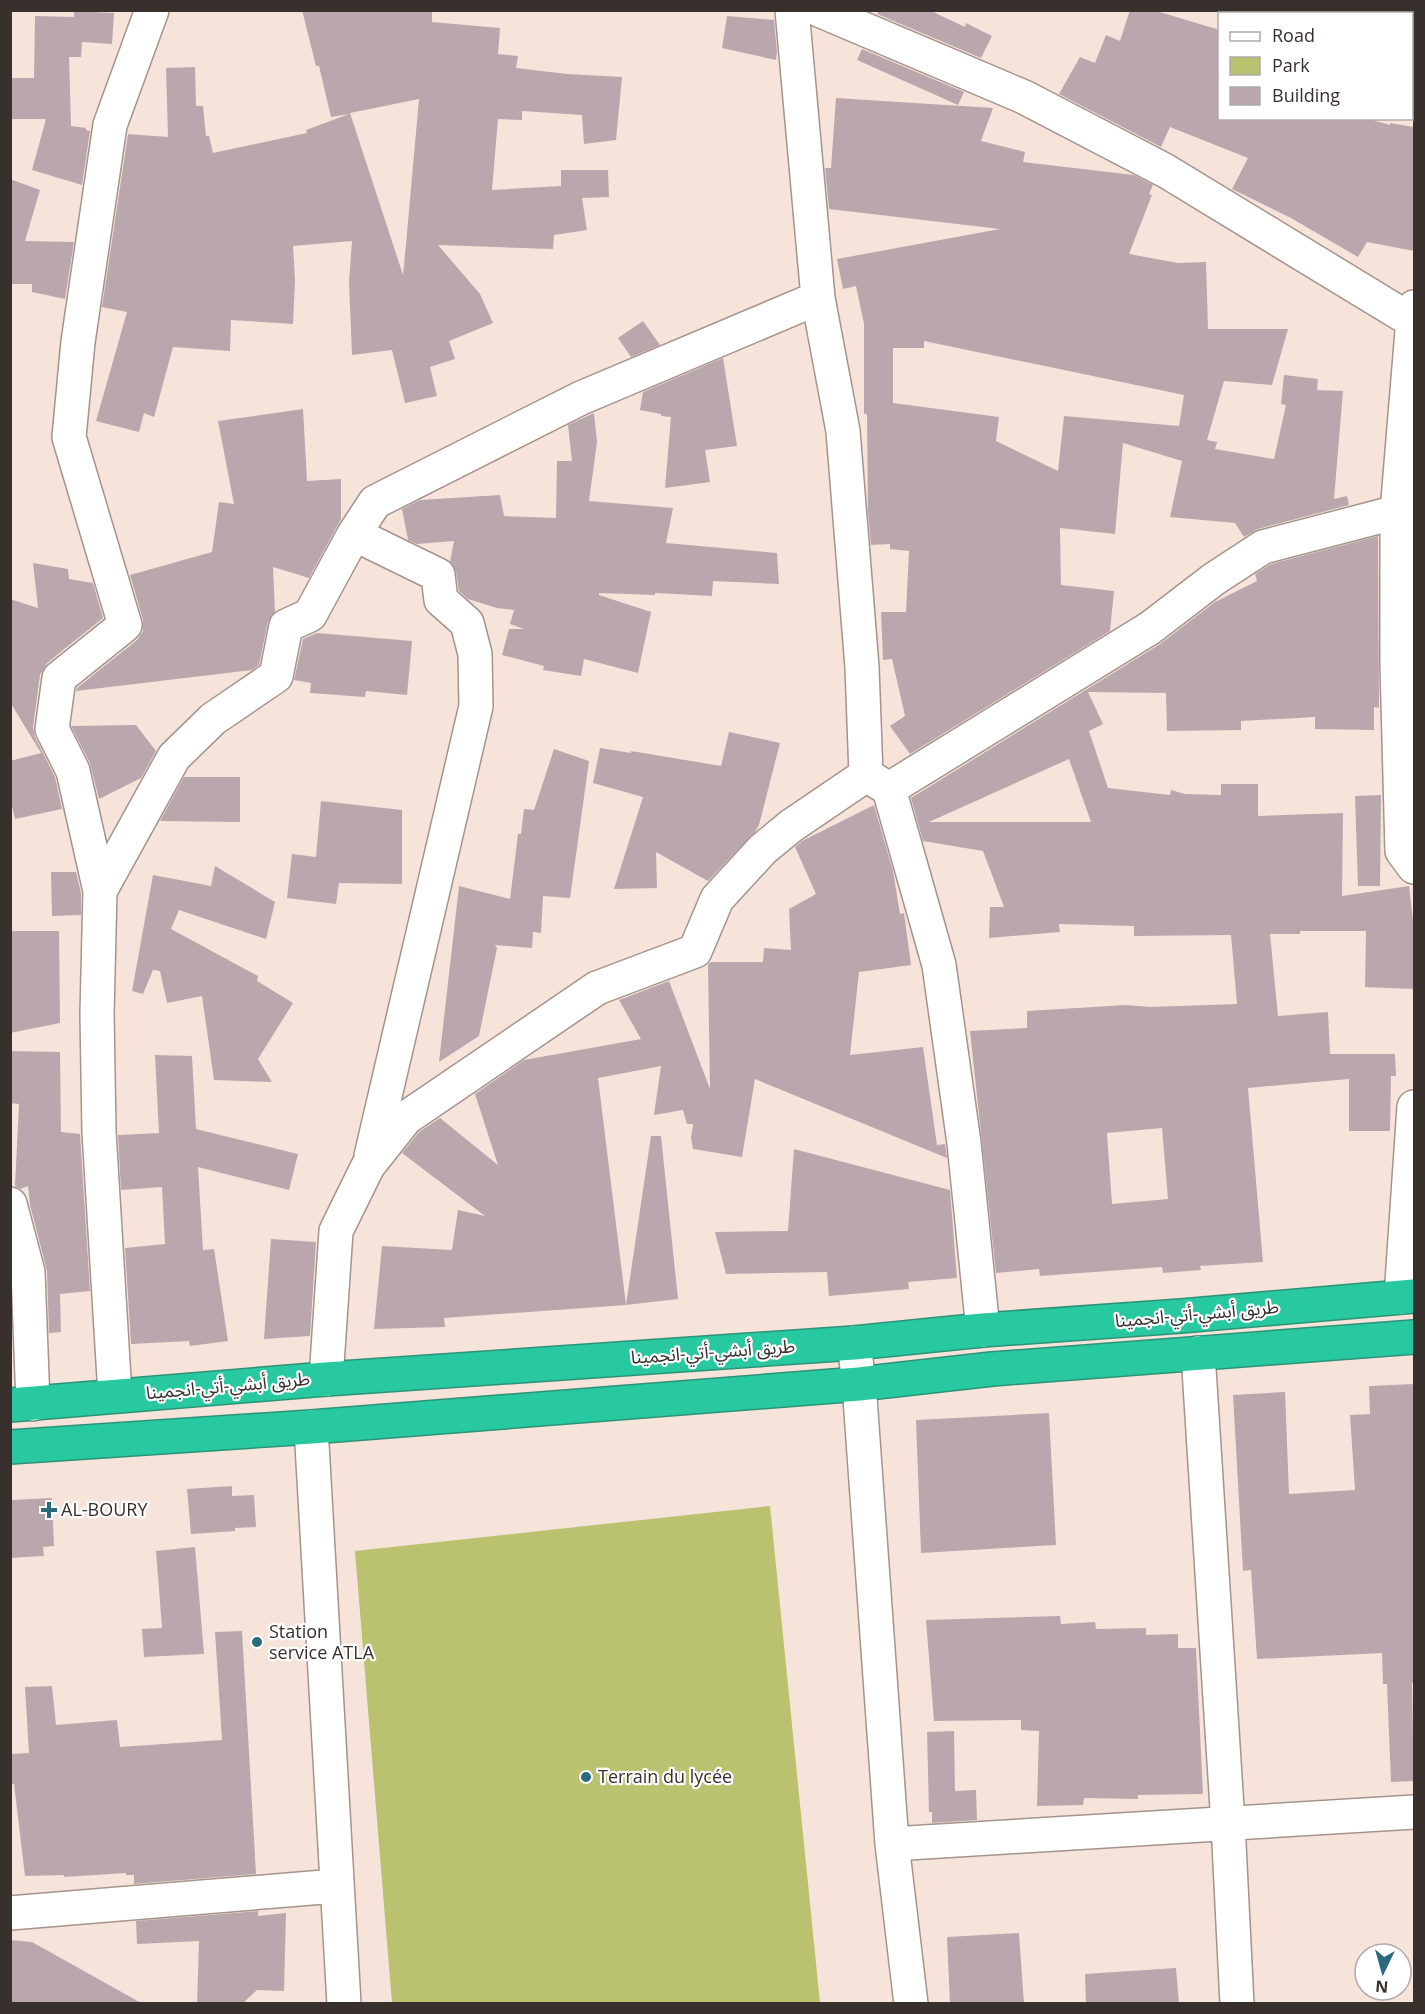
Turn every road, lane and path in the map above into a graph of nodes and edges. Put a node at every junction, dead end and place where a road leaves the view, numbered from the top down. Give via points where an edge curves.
1 (152, 10) edge
2 (792, 10) edge
3 (819, 10) edge
4 (818, 298) junction
5 (1414, 316) edge
6 (1406, 510) edge
7 (354, 534) junction
8 (877, 782) junction
9 (1414, 867) edge
10 (100, 891) junction
11 (1414, 1107) edge
12 (369, 1166) junction
13 (10, 1203) edge
14 (1408, 1296) edge
15 (983, 1330) junction
16 (1414, 1337) edge
17 (854, 1343) junction
18 (1198, 1353) junction
19 (326, 1378) junction
20 (859, 1384) junction
21 (115, 1395) junction
22 (22, 1405) edge
23 (311, 1427) junction
24 (10, 1448) edge
25 (1414, 1812) edge
26 (1228, 1824) junction
27 (892, 1844) junction
28 (336, 1886) junction
29 (10, 1913) edge
30 (344, 2004) edge
31 (911, 2004) edge
32 (1237, 2004) edge

1 - 10 street via 110,125 78,342 69,437 125,625 59,678 52,729 73,771
2 - 4 street
3 - 5 street via 1024,97 1166,171
4 - 7 street via 560,408 375,502
4 - 8 street via 843,431 862,667
5 - 6 street
6 - 8 street via 1263,547 1150,628
6 - 9 street via 1397,664 1402,851
7 - 10 street via 310,615 286,626 276,676 213,719 174,757
7 - 12 street via 438,575 441,600 467,623 475,654 476,706
8 - 12 street via 791,826 763,849 717,899 695,951 597,988 406,1118
8 - 15 street via 939,965 964,1143
10 - 21 street via 99,1132
11 - 14 street
12 - 19 street via 336,1231
13 - 22 street via 28,1272
14 - 15 highway, طريق أبشي-أتي-انجمينا
15 - 17 highway, طريق أبشي-أتي-انجمينا
16 - 18 highway
17 - 19 highway, طريق أبشي-أتي-انجمينا
17 - 20 street
18 - 20 highway
18 - 26 street
19 - 21 highway, طريق أبشي-أتي-انجمينا
20 - 23 highway
20 - 27 street
21 - 22 highway, طريق أبشي-أتي-انجمينا
23 - 24 highway
23 - 28 street
25 - 26 street
26 - 27 street
26 - 32 street
27 - 31 street
28 - 29 street
28 - 30 street

